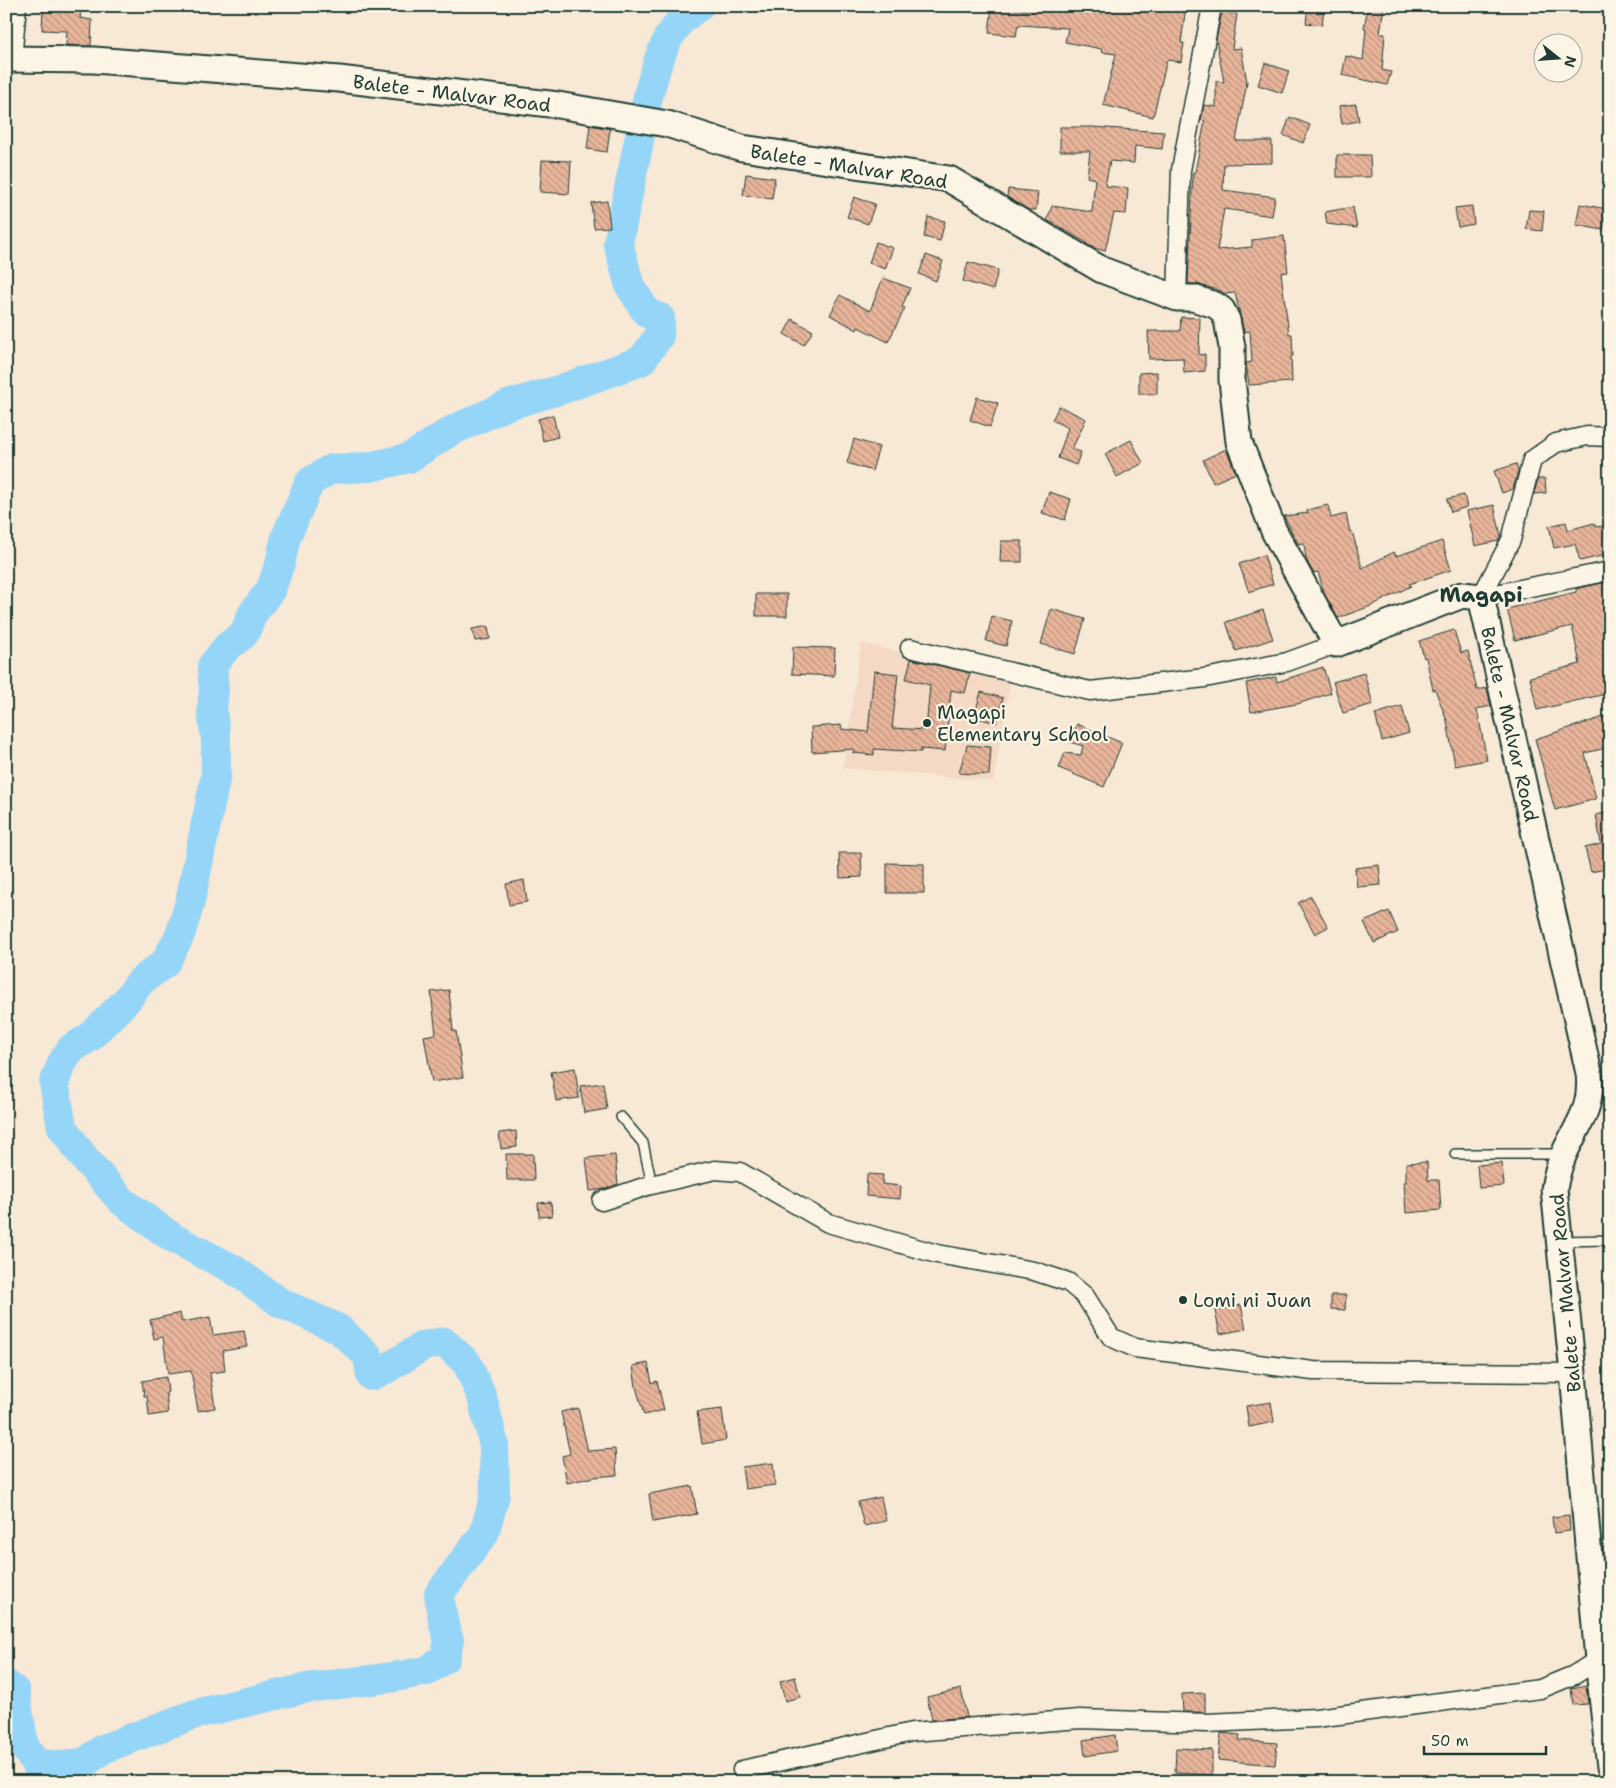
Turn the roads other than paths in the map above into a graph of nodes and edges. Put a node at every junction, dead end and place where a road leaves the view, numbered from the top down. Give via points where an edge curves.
1 (17, 6) edge
2 (1212, 6) edge
3 (9, 59) edge
4 (1177, 298) junction
5 (1610, 437) edge
6 (1610, 571) edge
7 (1481, 597) junction
8 (1336, 644) junction
9 (910, 648) dead end
10 (621, 1117) dead end
11 (1455, 1154) dead end
12 (1564, 1154) junction
13 (652, 1185) junction
14 (602, 1201) dead end
15 (1610, 1240) edge
16 (1560, 1242) junction
17 (1573, 1373) junction
18 (1598, 1660) junction
19 (1609, 1761) edge
20 (742, 1770) dead end

1 - 3 street
2 - 4 street via 1181,170
3 - 4 main road, Balete - Malvar Road via 94,60 339,80 558,105 667,124 742,148 949,180 1102,270
4 - 8 main road, Balete - Malvar Road via 1193,298 1222,310 1232,347 1239,442 1274,531
5 - 7 street via 1587,436 1556,443 1532,460 1511,540
6 - 7 street
7 - 8 main road via 1462,595
7 - 12 main road, Balete - Malvar Road via 1588,1066 1589,1101
8 - 9 street via 1287,662 1205,678 1090,690
10 - 13 lane via 643,1142
11 - 12 lane
12 - 16 main road, Balete - Malvar Road via 1554,1189
13 - 14 street
13 - 17 street via 715,1170 740,1172 828,1223 937,1254 1034,1271 1068,1282 1086,1296 1111,1337 1135,1348 1312,1371
15 - 16 lane
16 - 17 main road, Balete - Malvar Road
17 - 18 main road, Balete - Malvar Road
18 - 19 main road, Balete - Malvar Road
18 - 20 street via 1540,1690 1316,1718 1206,1723 1080,1719 912,1732

